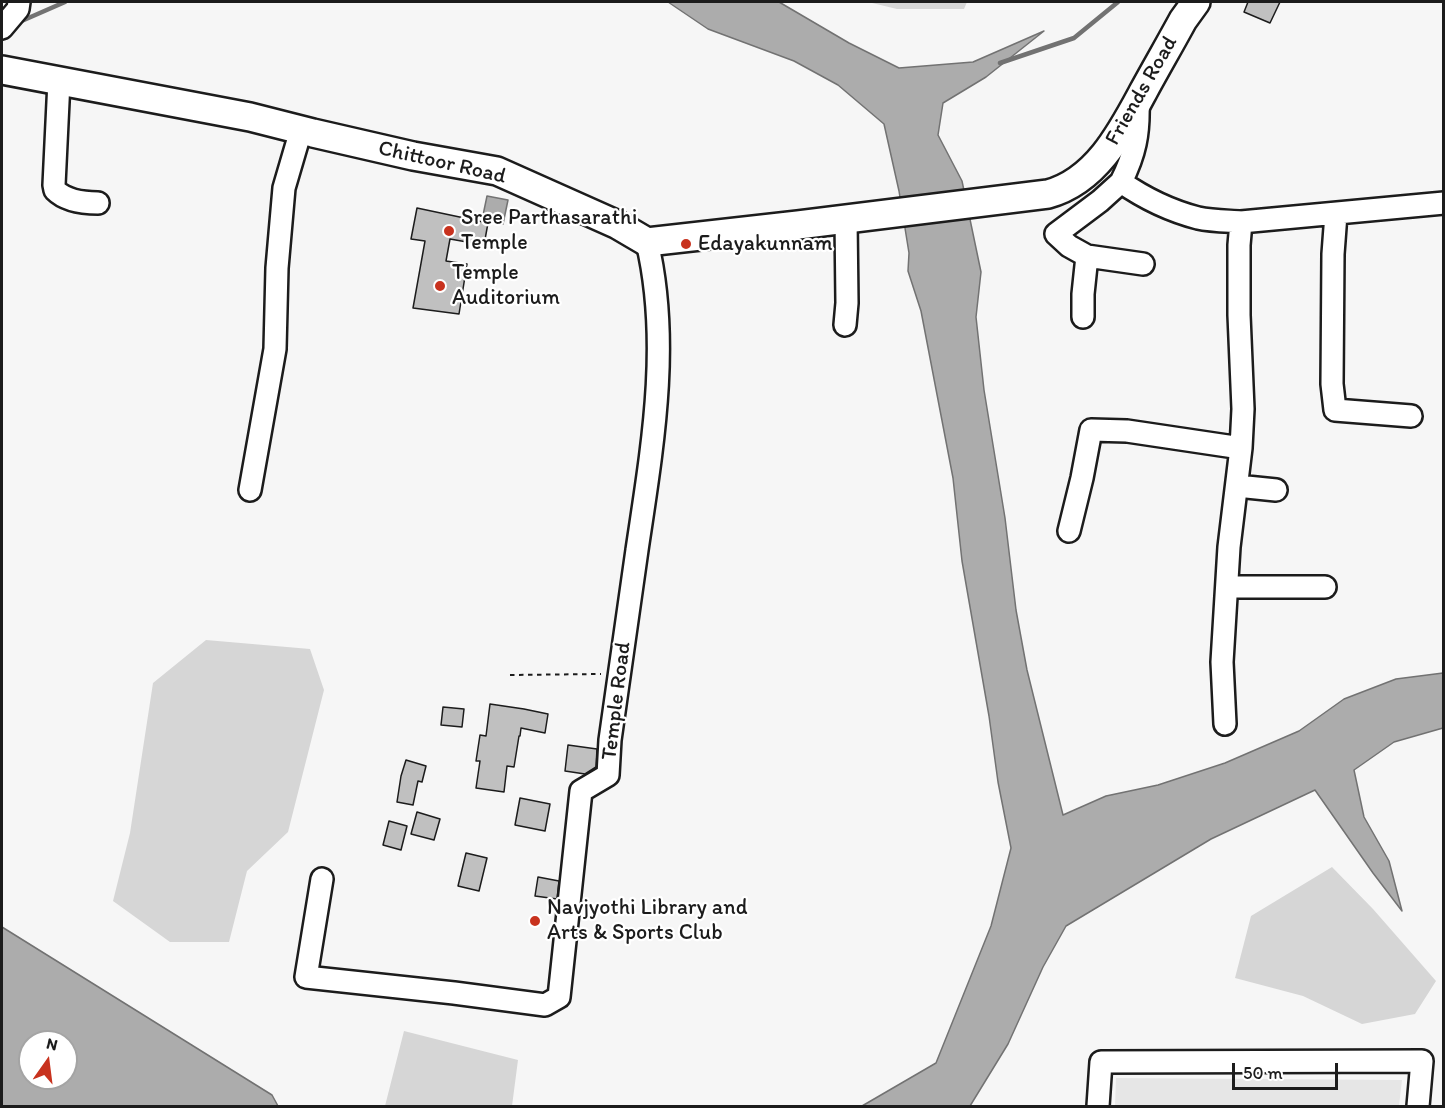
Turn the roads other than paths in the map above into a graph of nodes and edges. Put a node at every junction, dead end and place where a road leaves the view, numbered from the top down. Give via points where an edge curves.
1 (19, 2) edge
2 (1196, 2) edge
3 (2, 28) edge
4 (2, 70) edge
5 (59, 81) junction
6 (1138, 103) junction
7 (301, 130) junction
8 (1121, 182) junction
9 (98, 202) dead end
10 (1443, 203) edge
11 (1336, 214) junction
12 (846, 219) junction
13 (1241, 222) junction
14 (647, 242) junction
15 (1087, 256) junction
16 (1143, 264) dead end
17 (1083, 317) dead end
18 (845, 325) dead end
19 (1412, 416) dead end
20 (1241, 448) junction
21 (1237, 486) junction
22 (250, 490) dead end
23 (1276, 490) dead end
24 (1069, 531) dead end
25 (1227, 587) junction
26 (1325, 587) dead end
27 (1225, 724) dead end
28 (322, 879) dead end
29 (1098, 1107) edge
30 (1418, 1107) edge

1 - 3 street
2 - 6 main road, Friends Road
4 - 5 main road, Chittoor Road
5 - 7 main road, Chittoor Road
5 - 9 street via 55,190 66,198
6 - 8 street via 1136,143
6 - 12 main road, Friends Road via 1104,156 1061,191
7 - 14 main road, Chittoor Road via 497,171
7 - 22 street via 284,188 275,349
8 - 13 street via 1147,198 1185,213
8 - 15 street via 1056,234
10 - 11 street
11 - 13 street
11 - 19 street via 1332,384 1335,410
12 - 14 main road
12 - 18 street
13 - 20 street
14 - 28 street, Temple Road via 659,324 650,457 608,775 581,791 559,997 545,1005 306,977
15 - 16 street
15 - 17 street
20 - 21 street
20 - 24 street via 1128,431 1091,430
21 - 23 street
21 - 25 street
25 - 26 street
25 - 27 street via 1222,662
29 - 30 street via 1101,1062 1422,1060

